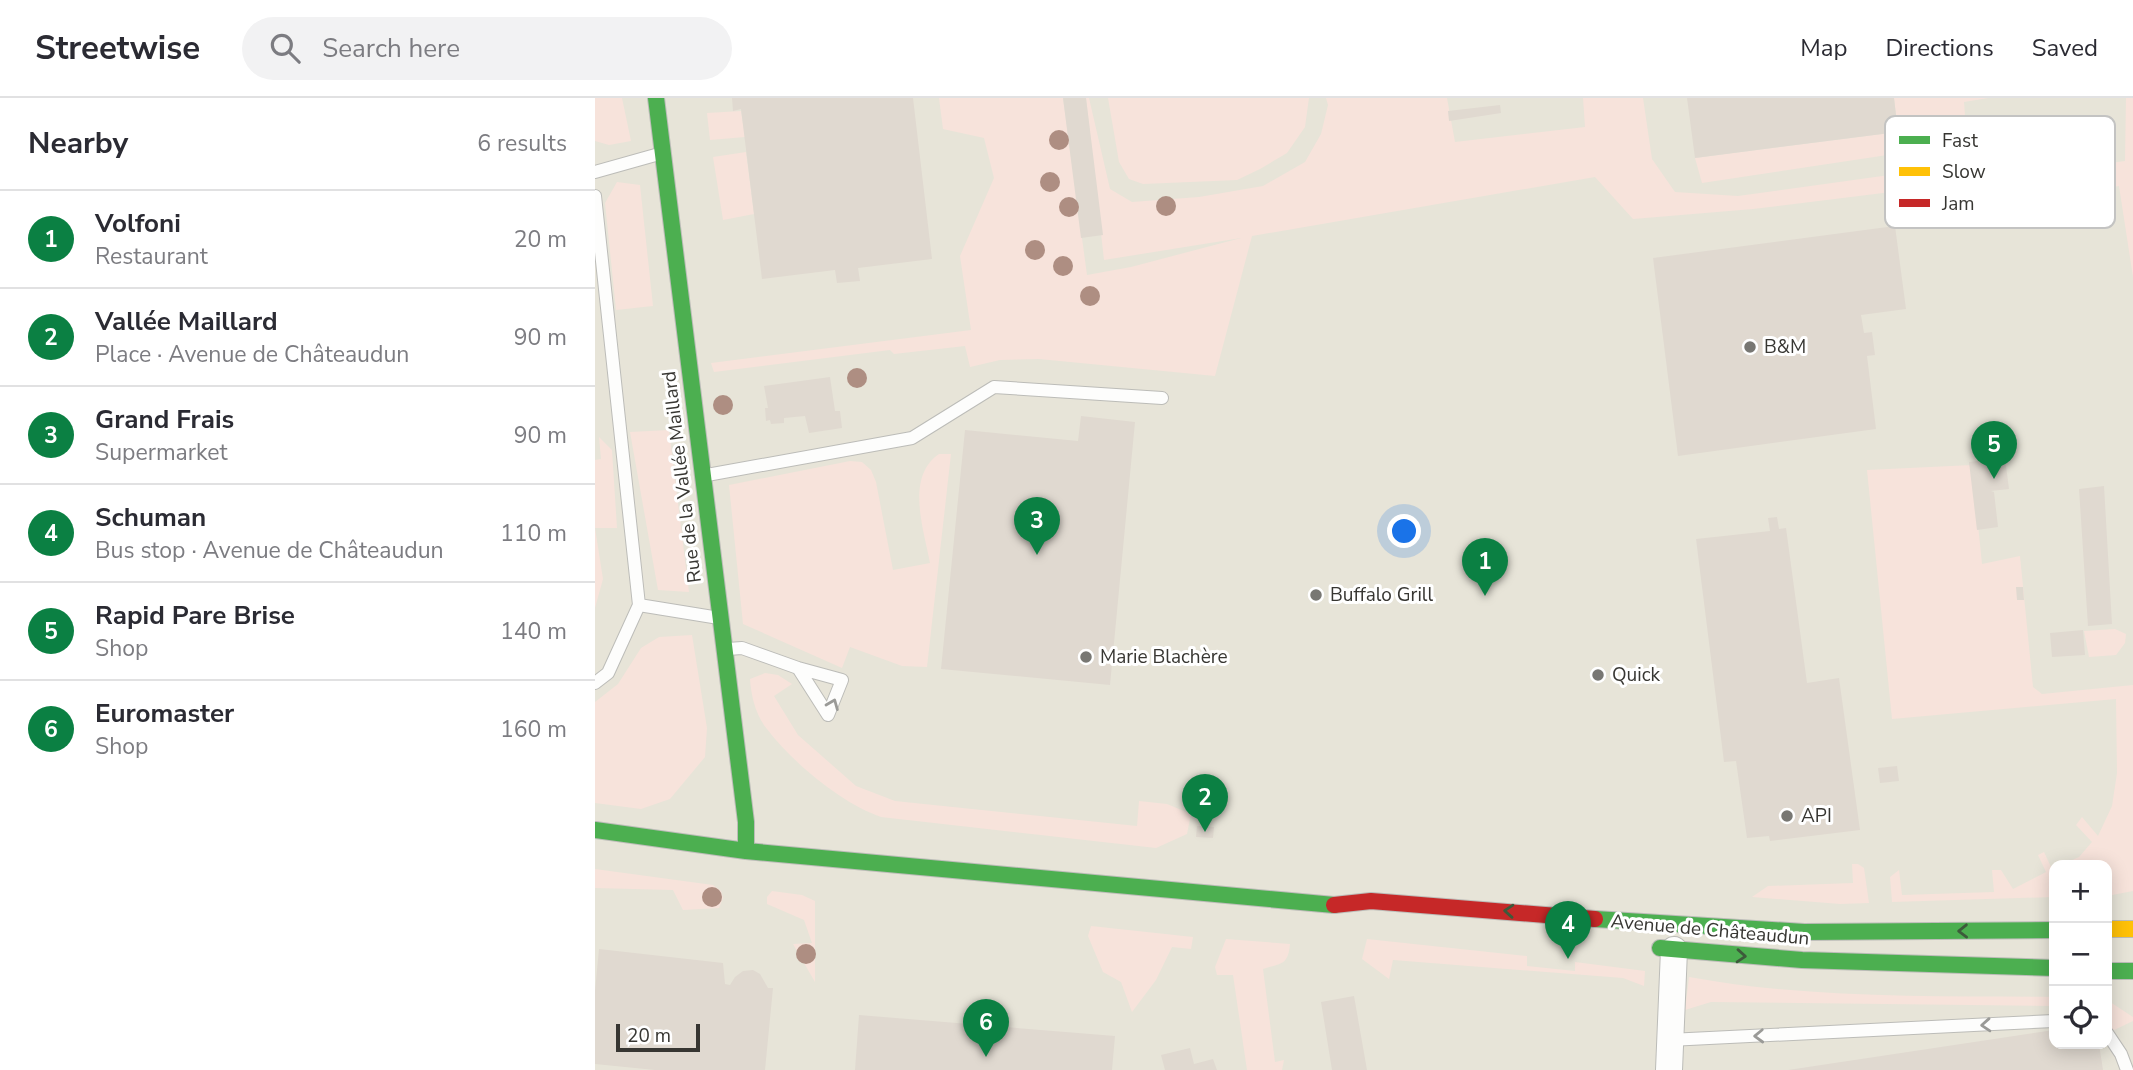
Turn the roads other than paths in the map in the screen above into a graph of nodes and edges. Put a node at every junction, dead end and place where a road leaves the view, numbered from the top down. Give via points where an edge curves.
1 (656, 98) edge
2 (663, 153) junction
3 (595, 172) edge
4 (595, 196) edge
5 (1162, 398) dead end
6 (703, 476) junction
7 (639, 605) junction
8 (720, 618) junction
9 (724, 649) junction
10 (798, 668) dead end
11 (595, 683) edge
12 (595, 830) edge
13 (746, 851) junction
14 (1333, 905) junction
15 (1370, 918) dead end
16 (2049, 930) edge
17 (1647, 947) dead end
18 (1674, 950) junction
19 (2049, 968) edge
20 (2112, 971) edge
21 (2133, 971) edge
22 (2112, 972) edge
23 (2133, 989) edge
24 (2049, 1021) edge
25 (1669, 1040) junction
26 (2112, 1040) edge
27 (1669, 1070) edge
28 (2127, 1070) edge

1 - 2 main road, Rue de la Vallée Maillard
2 - 3 lane
2 - 6 main road, Rue de la Vallée Maillard
4 - 7 lane
5 - 6 lane via 993,387 912,438
6 - 8 main road, Rue de la Vallée Maillard
7 - 8 lane
7 - 11 lane via 608,673
8 - 9 main road, Rue de la Vallée Maillard
9 - 10 lane via 742,648
9 - 13 main road, Rue de la Vallée Maillard
12 - 13 main road
13 - 14 main road
14 - 15 main road
16 -> 14 main road, Avenue de Châteaudun via 1804,932 1371,901
17 - 18 main road, Avenue de Châteaudun
18 -> 19 main road, Avenue de Châteaudun via 1802,960
18 - 25 street
20 - 21 main road
22 - 23 main road
24 -> 25 lane
25 - 27 street
26 - 28 lane

